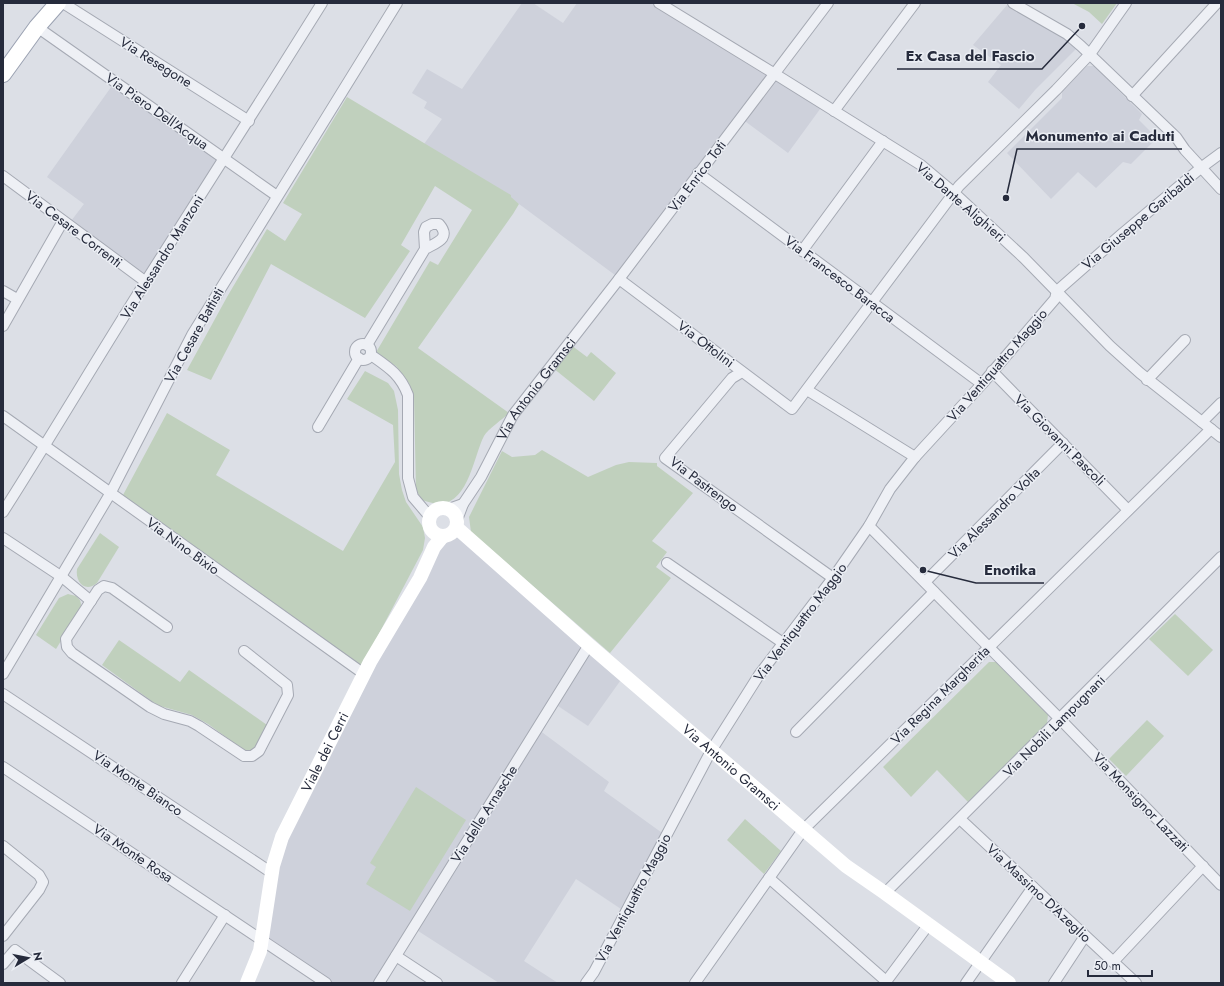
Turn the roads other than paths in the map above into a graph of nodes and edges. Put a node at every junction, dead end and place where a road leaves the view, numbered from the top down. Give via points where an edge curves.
1 (322, 3) edge
2 (396, 3) edge
3 (659, 3) edge
4 (828, 3) edge
5 (915, 3) edge
6 (1013, 3) edge
7 (1126, 3) edge
8 (1217, 3) edge
9 (57, 5) edge
10 (37, 27) junction
11 (1090, 54) junction
12 (4, 70) edge
13 (775, 74) junction
14 (1132, 96) junction
15 (834, 111) junction
16 (249, 121) junction
17 (883, 141) junction
18 (1221, 153) edge
19 (225, 159) junction
20 (1202, 168) junction
21 (698, 173) junction
22 (3, 176) edge
23 (1221, 189) edge
24 (953, 192) junction
25 (277, 196) junction
26 (63, 221) junction
27 (425, 249) dead end
28 (802, 251) junction
29 (619, 280) junction
30 (146, 282) junction
31 (3, 291) edge
32 (1057, 291) junction
33 (17, 299) junction
34 (872, 303) junction
35 (3, 326) edge
36 (1185, 340) dead end
37 (367, 345) junction
38 (370, 355) junction
39 (359, 358) junction
40 (992, 371) junction
41 (742, 372) junction
42 (1147, 380) junction
43 (982, 384) junction
44 (806, 390) junction
45 (1221, 403) edge
46 (3, 416) edge
47 (1202, 422) junction
48 (318, 427) dead end
49 (1211, 429) junction
50 (1221, 437) edge
51 (1064, 443) junction
52 (45, 446) junction
53 (915, 458) junction
54 (110, 494) junction
55 (463, 504) junction
56 (449, 509) junction
57 (1128, 510) junction
58 (3, 512) edge
59 (429, 512) junction
60 (869, 526) junction
61 (451, 531) junction
62 (3, 538) edge
63 (434, 547) joint
64 (1221, 557) edge
65 (667, 563) dead end
66 (62, 577) junction
67 (833, 578) junction
68 (925, 582) junction
69 (934, 592) junction
70 (91, 600) junction
71 (167, 627) dead end
72 (783, 643) junction
73 (589, 645) junction
74 (989, 647) junction
75 (244, 651) dead end
76 (3, 674) edge
77 (364, 674) junction
78 (3, 694) edge
79 (1060, 719) junction
80 (796, 732) dead end
81 (711, 750) junction
82 (3, 767) edge
83 (960, 819) junction
84 (803, 830) junction
85 (3, 846) edge
86 (1203, 866) junction
87 (272, 873) junction
88 (769, 878) junction
89 (1221, 886) edge
90 (1033, 887) junction
91 (885, 893) junction
92 (225, 915) junction
93 (929, 924) junction
94 (3, 936) edge
95 (1085, 936) junction
96 (262, 940) junction
97 (3, 941) edge
98 (15, 950) junction
99 (396, 956) junction
100 (980, 962) junction
101 (1113, 962) junction
102 (3, 964) edge
103 (886, 982) edge
104 (60, 983) edge
105 (182, 983) edge
106 (247, 983) edge
107 (326, 983) edge
108 (379, 983) edge
109 (437, 983) edge
110 (586, 983) edge
111 (695, 983) edge
112 (966, 983) edge
113 (1010, 983) edge
114 (1054, 983) edge
115 (1136, 983) edge

1 - 16 street, Via Alessandro Manzoni
2 - 25 street, Via Cesare Battisti
3 - 13 street, Via Dante Alighieri
4 - 13 street
5 - 15 street
6 - 11 street via 1067,34
7 - 11 street
8 - 14 street
9 - 10 main road
9 - 16 street, Via Resegone
10 - 12 main road
10 - 19 street, Via Piero Dell'Acqua
11 - 14 street
11 - 24 street
13 - 15 street, Via Dante Alighieri
13 - 21 street, Via Enrico Toti
14 - 20 street via 1176,137
15 - 17 street, Via Dante Alighieri
16 - 19 street, Via Alessandro Manzoni
17 - 24 street, Via Dante Alighieri via 921,165
17 - 28 street
18 - 20 street, Via Giuseppe Garibaldi
19 - 25 street, Via Piero Dell'Acqua
19 - 30 street, Via Alessandro Manzoni
20 - 23 street
20 - 32 street, Via Giuseppe Garibaldi
21 - 28 street, Via Francesco Baracca
21 - 29 street, Via Enrico Toti
22 - 26 street, Via Cesare Correnti
24 - 32 street, Via Dante Alighieri
24 - 34 street
25 - 54 street, Via Cesare Battisti via 192,335
26 - 30 street, Via Cesare Correnti
26 - 33 street
27 - 37 street
28 - 34 street, Via Francesco Baracca
29 - 41 street, Via Ottolini
29 - 55 street, Via Antonio Gramsci via 513,415 481,477
30 - 52 street, Via Alessandro Manzoni
31 - 33 street
32 - 40 street, Via Ventiquattro Maggio via 1054,299
32 - 42 street, Via Dante Alighieri
33 - 35 street
34 - 43 street, Via Francesco Baracca
34 - 44 street
36 - 42 street
37 - 38 street via 371,350
37 - 39 street via 361,344 357,347 356,354
38 - 39 street via 364,360
38 - 59 street via 392,369 405,386 408,394 408,478 413,497
39 - 48 street
40 - 43 street, Via Ventiquattro Maggio
40 - 51 street, Via Giovanni Pascoli
41 - 44 street, Via Ottolini via 792,409
41 - 67 street, Via Pastrengo via 732,378 665,458
42 - 47 street, Via Dante Alighieri
43 - 53 street, Via Ventiquattro Maggio
44 - 53 street
45 - 47 street
46 - 52 street, Via Nino Bixio
47 - 49 street, Via Dante Alighieri
49 - 50 street, Via Dante Alighieri
49 - 57 street, Via Regina Margherita
51 - 57 street, Via Giovanni Pascoli
51 - 68 street, Via Alessandro Volta
52 - 54 street, Via Nino Bixio
52 - 58 street, Via Alessandro Manzoni
53 - 60 street, Via Ventiquattro Maggio via 890,489
54 - 66 street, Via Cesare Battisti
54 - 77 street, Via Nino Bixio
55 - 56 street
55 - 61 street, Via Antonio Gramsci
56 - 59 street via 441,508
56 - 61 street, Via Antonio Gramsci via 454,514
57 - 74 street, Via Regina Margherita
59 - 61 street, Via Antonio Gramsci via 429,524
60 - 67 street, Via Ventiquattro Maggio
60 - 68 street, Via Monsignor Lazzati
61 - 63 street, Via Antonio Gramsci
61 - 73 street, Via Antonio Gramsci
62 - 66 street
63 - 77 street, Viale dei Cerri via 420,578
64 - 79 street, Via Nobili Lampugnani
65 - 72 street
66 - 70 street
66 - 76 street, Via Cesare Battisti
67 - 72 street, Via Ventiquattro Maggio
68 - 69 street, Via Monsignor Lazzati
69 - 74 street, Via Monsignor Lazzati
69 - 80 street
70 - 71 street via 104,586 112,588
70 - 75 street via 66,639 67,647 72,653 150,707 190,721 244,756 252,756 259,751 288,695 287,685
72 - 81 street, Via Ventiquattro Maggio via 758,675
73 - 81 street, Via Antonio Gramsci
73 - 99 street, Via delle Arnasche
74 - 79 street, Via Monsignor Lazzati
74 - 84 street, Via Regina Margherita
77 - 87 street, Viale dei Cerri via 284,832
78 - 87 street, Via Monte Bianco
79 - 83 street, Via Nobili Lampugnani
79 - 86 street, Via Monsignor Lazzati
81 - 84 street, Via Antonio Gramsci
81 - 110 street, Via Ventiquattro Maggio
82 - 92 street, Via Monte Rosa
83 - 90 street, Via Massimo D'Azeglio
83 - 91 street, Via Nobili Lampugnani
84 - 88 street, Via Regina Margherita
84 - 91 street, Via Antonio Gramsci via 846,866
85 - 94 street via 39,875 43,882
86 - 89 street, Via Monsignor Lazzati
86 - 101 street
87 - 96 street, Viale dei Cerri
88 - 103 street
88 - 111 street, Via Regina Margherita
90 - 95 street, Via Massimo D'Azeglio
90 - 100 street
91 - 93 street, Via Antonio Gramsci
92 - 96 street, Via Monte Rosa
92 - 105 street
93 - 100 street, Via Antonio Gramsci
93 - 103 street
95 - 101 street, Via Massimo D'Azeglio
95 - 114 street
96 - 106 street, Viale dei Cerri
96 - 107 street, Via Monte Rosa
97 - 98 street
98 - 102 street
98 - 104 street
99 - 108 street, Via delle Arnasche
99 - 109 street
100 - 112 street
100 - 113 street, Via Antonio Gramsci
101 - 115 street, Via Massimo D'Azeglio

